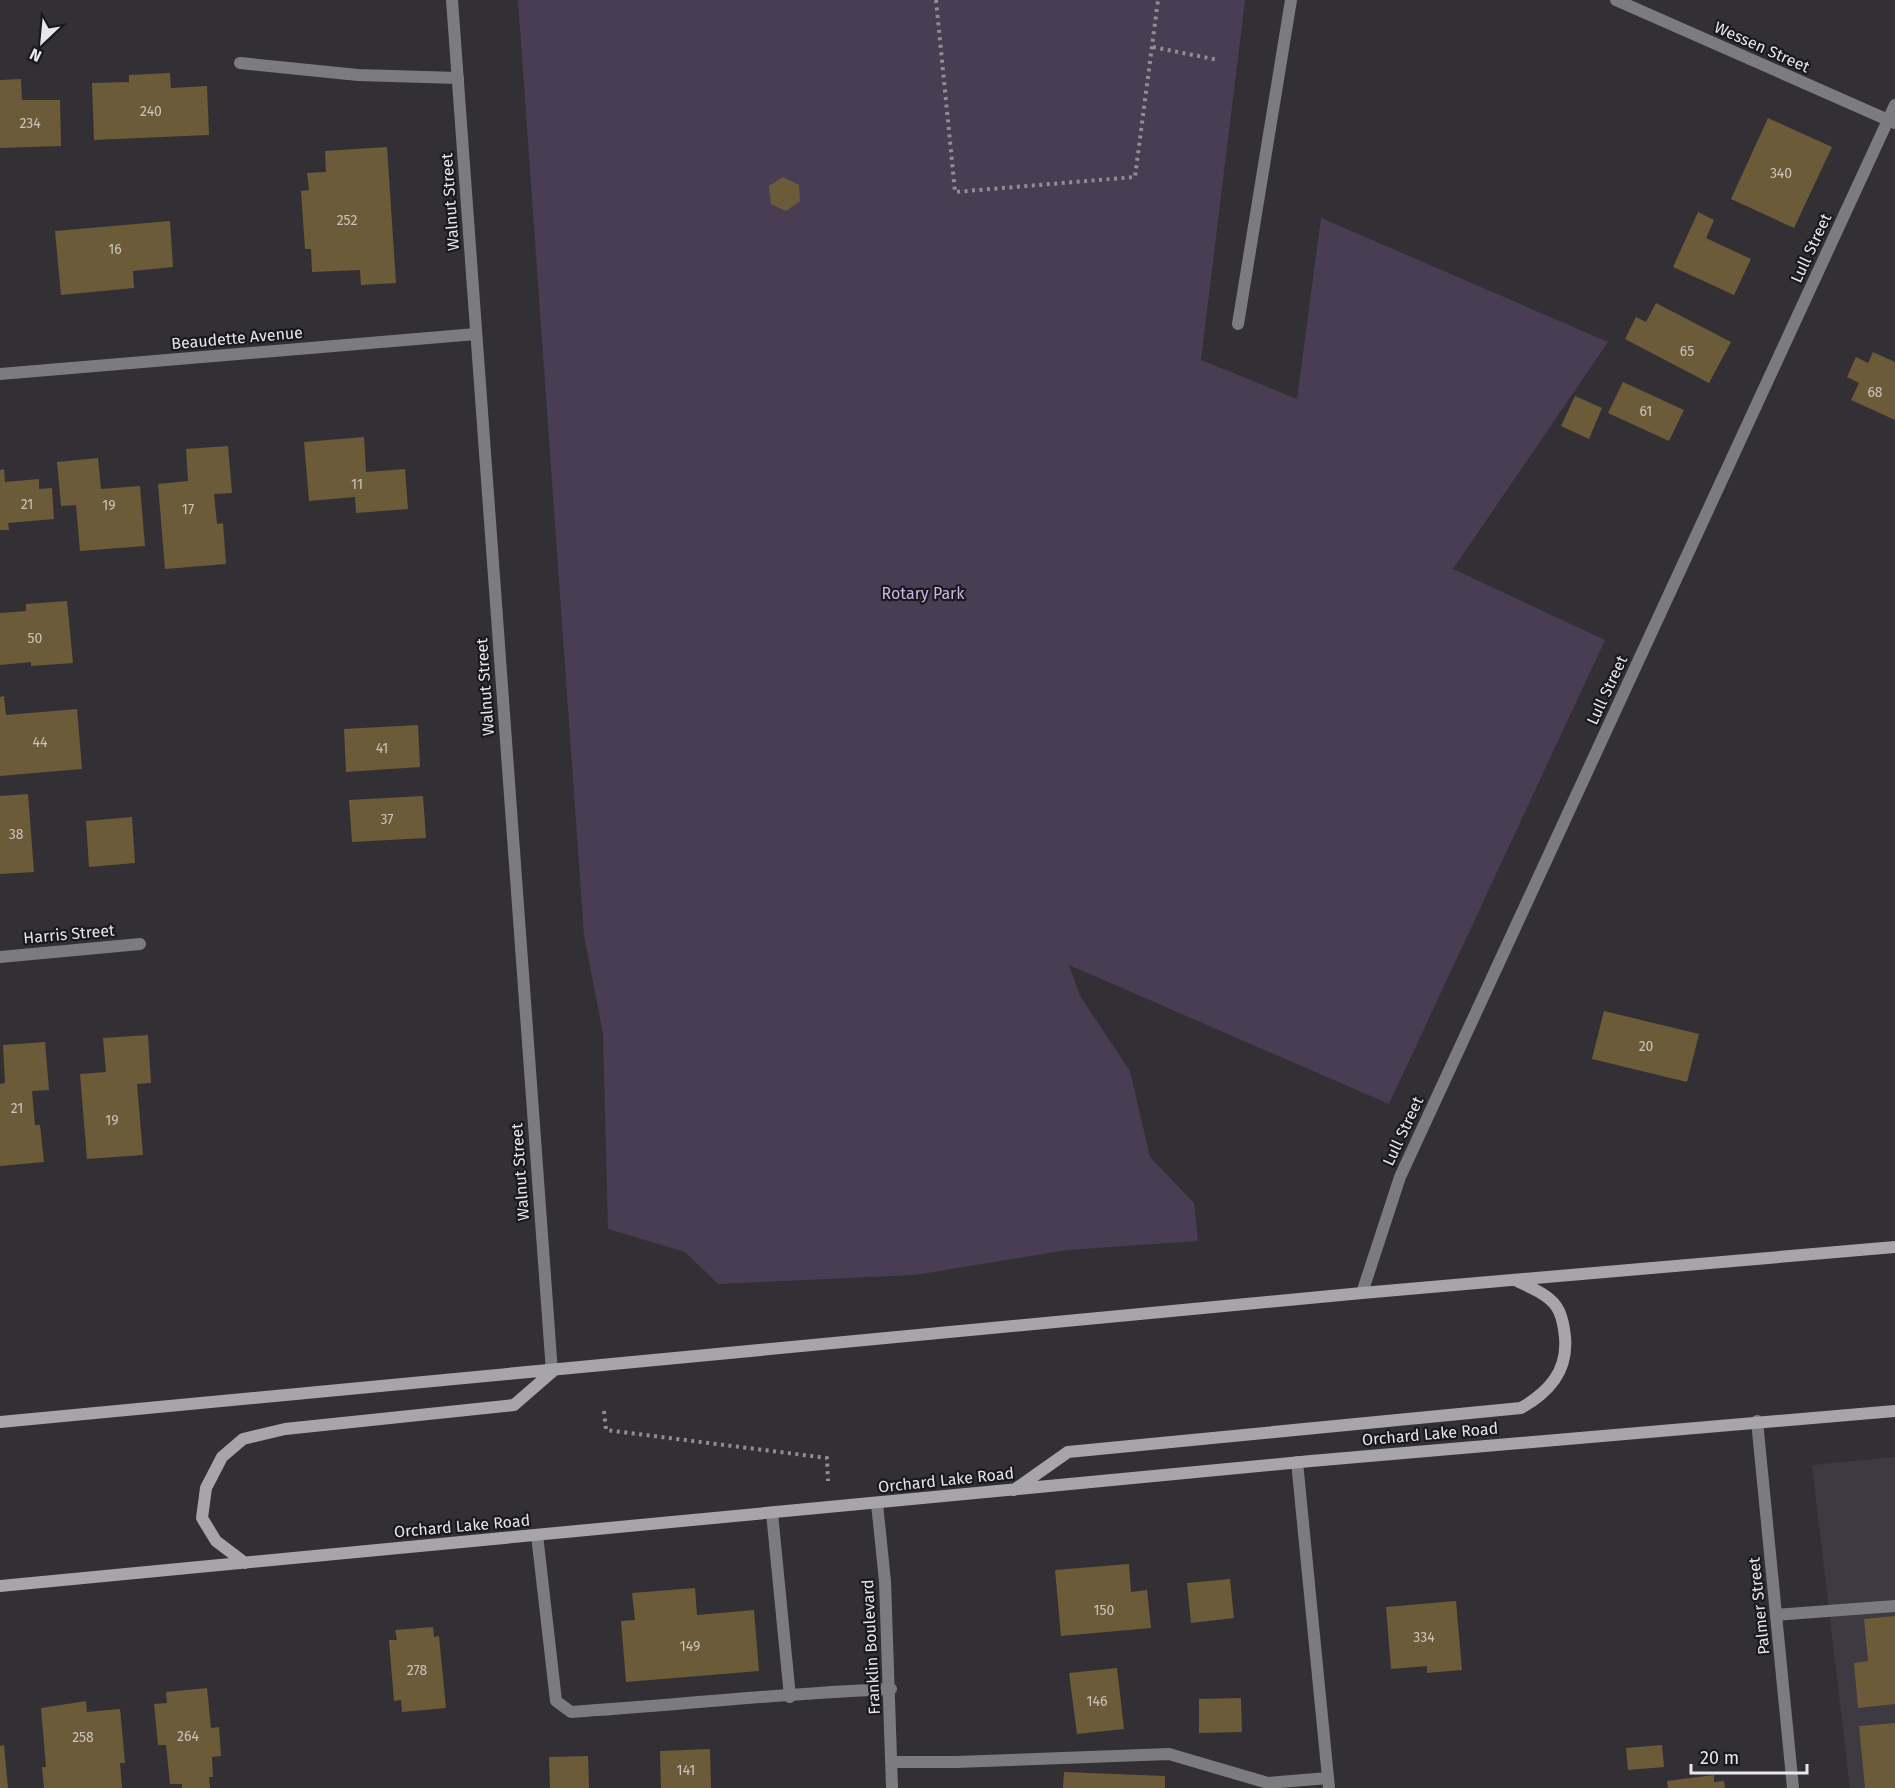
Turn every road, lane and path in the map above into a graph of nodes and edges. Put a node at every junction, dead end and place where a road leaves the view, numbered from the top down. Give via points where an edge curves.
1 (452, 0) edge
2 (936, 0) edge
3 (1158, 0) edge
4 (1291, 0) edge
5 (1616, 0) edge
6 (1153, 47) junction
7 (1218, 60) dead end
8 (240, 63) dead end
9 (458, 78) junction
10 (1895, 105) edge
11 (1891, 122) edge
12 (1238, 324) dead end
13 (476, 334) junction
14 (0, 374) edge
15 (140, 944) dead end
16 (0, 957) edge
17 (1895, 1247) edge
18 (1515, 1280) junction
19 (1362, 1293) junction
20 (552, 1372) junction
21 (604, 1411) dead end
22 (1895, 1411) edge
23 (1757, 1421) junction
24 (0, 1422) edge
25 (1297, 1462) junction
26 (828, 1482) dead end
27 (1013, 1490) junction
28 (877, 1504) junction
29 (772, 1513) junction
30 (537, 1535) junction
31 (245, 1563) junction
32 (0, 1586) edge
33 (1895, 1606) edge
34 (1776, 1615) junction
35 (891, 1689) junction
36 (790, 1697) junction
37 (892, 1762) junction
38 (1328, 1783) edge
39 (892, 1788) edge
40 (1793, 1788) edge

1 - 9 street, Walnut Street
2 - 6 path via 955,192 1135,177
3 - 6 path
4 - 12 street
5 - 11 street, Wessen Street
6 - 7 path
8 - 9 street via 358,75
9 - 13 street, Walnut Street
10 - 11 street, Lull Street
11 - 19 street, Lull Street via 1400,1177
13 - 14 street, Beaudette Avenue
13 - 20 street, Walnut Street
15 - 16 street, Harris Street
17 - 18 main road
18 - 19 main road
18 - 27 main road via 1556,1305 1564,1326 1566,1349 1561,1371 1542,1396 1521,1408 1068,1452
19 - 20 main road
20 - 24 main road
20 - 31 main road via 514,1405 285,1429 243,1439 222,1457 206,1488 202,1518 216,1541
21 - 26 path via 606,1430 827,1458
22 - 23 main road, Orchard Lake Road
23 - 25 main road, Orchard Lake Road
23 - 34 street, Palmer Street
25 - 27 main road, Orchard Lake Road
25 - 38 street
27 - 28 main road, Orchard Lake Road
28 - 29 main road, Orchard Lake Road
28 - 35 street, Franklin Boulevard
29 - 30 main road, Orchard Lake Road
29 - 36 street
30 - 31 main road, Orchard Lake Road
30 - 36 street via 556,1701 571,1712
31 - 32 main road, Orchard Lake Road
33 - 34 street
34 - 40 street, Palmer Street
35 - 36 street
35 - 37 street, Franklin Boulevard
37 - 38 street via 1169,1754 1268,1783
37 - 39 street, Franklin Boulevard

